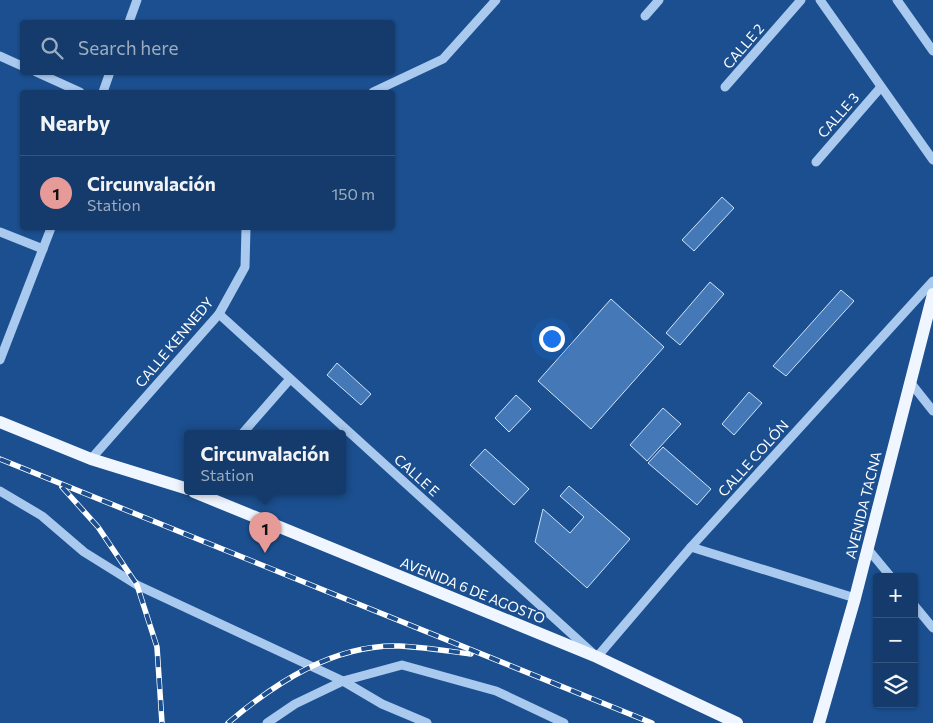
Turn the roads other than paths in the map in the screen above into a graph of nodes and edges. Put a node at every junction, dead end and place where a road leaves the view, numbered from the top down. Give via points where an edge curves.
1 (137, 0) edge
2 (496, 0) edge
3 (659, 0) edge
4 (801, 0) edge
5 (820, 0) edge
6 (897, 0) edge
7 (645, 16) dead end
8 (130, 20) edge
9 (933, 51) edge
10 (0, 56) edge
11 (20, 65) edge
12 (43, 75) edge
13 (109, 75) edge
14 (881, 86) junction
15 (725, 87) dead end
16 (76, 90) edge
17 (104, 90) edge
18 (377, 90) edge
19 (933, 160) edge
20 (816, 162) dead end
21 (51, 230) edge
22 (246, 230) edge
23 (0, 232) edge
24 (43, 249) junction
25 (933, 281) edge
26 (933, 294) edge
27 (219, 314) junction
28 (0, 360) edge
29 (290, 379) junction
30 (910, 382) junction
31 (933, 411) edge
32 (0, 422) edge
33 (245, 430) edge
34 (91, 460) junction
35 (184, 489) edge
36 (0, 490) edge
37 (201, 495) edge
38 (691, 547) junction
39 (867, 548) junction
40 (888, 573) edge
41 (855, 598) junction
42 (918, 610) edge
43 (933, 628) edge
44 (597, 657) junction
45 (342, 681) junction
46 (267, 723) edge
47 (427, 723) edge
48 (564, 723) edge
49 (737, 723) edge
50 (818, 723) edge

1 - 8 street
2 - 18 street via 443,59
3 - 7 street
4 - 15 street, CALLE 2
5 - 14 street
6 - 9 street
10 - 11 street
12 - 16 street
13 - 17 street
14 - 19 street
14 - 20 street, CALLE 3
21 - 24 street
22 - 27 street, CALLE KENNEDY via 245,267
23 - 24 street
24 - 28 street
25 - 38 street, CALLE COLÓN
26 - 30 main road, AVENIDA TACNA
27 - 29 street, CALLE E
27 - 34 street, CALLE KENNEDY
29 - 33 street
29 - 44 street, CALLE E
30 - 31 street
30 - 39 main road, AVENIDA TACNA
32 - 34 main road
34 - 35 main road
36 - 45 street via 42,516 84,552 136,585
37 - 44 main road, AVENIDA 6 DE AGOSTO
38 - 41 street
38 - 44 street, CALLE COLÓN
39 - 40 street
39 - 41 main road, AVENIDA TACNA
41 - 50 main road, AVENIDA TACNA
42 - 43 street
44 - 49 main road, AVENIDA 6 DE AGOSTO
45 - 46 street via 295,704
45 - 47 street via 382,704
45 - 48 street via 402,664 496,691

